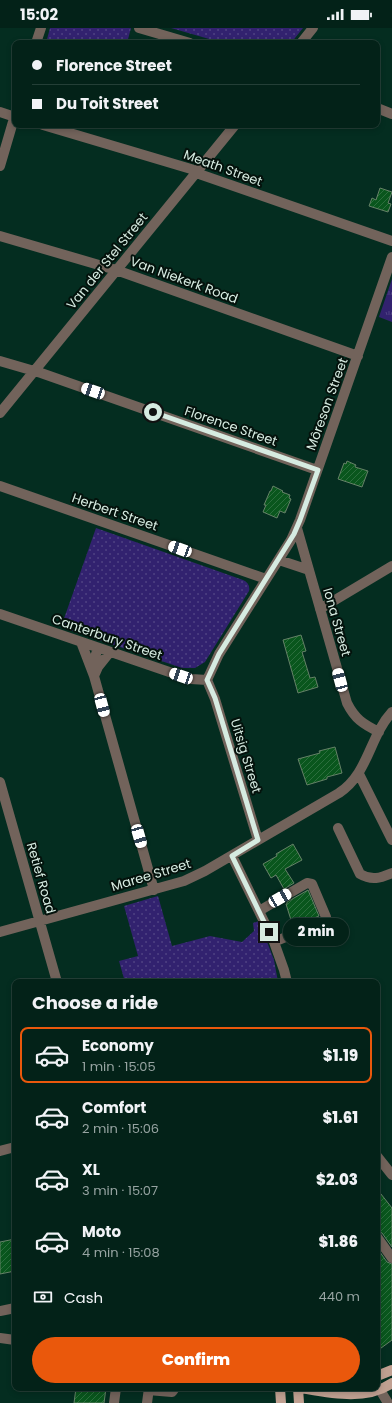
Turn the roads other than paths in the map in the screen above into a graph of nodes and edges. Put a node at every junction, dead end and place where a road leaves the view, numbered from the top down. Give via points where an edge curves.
1 (41, 28) edge
2 (139, 28) edge
3 (313, 28) edge
4 (37, 40) edge
5 (180, 40) edge
6 (303, 40) edge
7 (380, 109) edge
8 (0, 112) edge
9 (392, 114) edge
10 (12, 115) edge
11 (12, 126) edge
12 (53, 128) edge
13 (233, 128) edge
14 (0, 166) edge
15 (196, 172) junction
16 (0, 236) edge
17 (392, 241) edge
18 (392, 257) edge
19 (116, 270) junction
20 (358, 356) junction
21 (0, 361) edge
22 (34, 371) junction
23 (0, 413) edge
24 (318, 470) junction
25 (0, 486) edge
26 (297, 528) junction
27 (278, 560) junction
28 (392, 566) edge
29 (309, 570) junction
30 (266, 580) junction
31 (320, 609) junction
32 (0, 614) edge
33 (81, 642) junction
34 (98, 648) junction
35 (110, 652) junction
36 (94, 676) junction
37 (207, 680) junction
38 (392, 712) edge
39 (379, 732) junction
40 (359, 774) junction
41 (0, 782) edge
42 (338, 828) dead end
43 (258, 840) junction
44 (392, 840) edge
45 (232, 856) junction
46 (392, 873) edge
47 (154, 890) junction
48 (259, 911) junction
49 (39, 921) junction
50 (0, 932) edge
51 (274, 942) junction
52 (56, 979) edge
53 (286, 979) edge
54 (12, 1148) edge
55 (0, 1151) edge
56 (380, 1160) edge
57 (392, 1176) edge
58 (380, 1241) edge
59 (392, 1258) edge
60 (12, 1309) edge
61 (0, 1311) edge
62 (0, 1338) edge
63 (12, 1340) edge
64 (392, 1370) edge
65 (380, 1375) edge
66 (392, 1383) edge
67 (380, 1388) edge
68 (116, 1391) edge
69 (148, 1391) edge
70 (280, 1391) edge
71 (300, 1391) edge
72 (320, 1391) edge
73 (369, 1391) edge
74 (379, 1391) edge
75 (114, 1403) edge
76 (147, 1403) edge
77 (281, 1403) edge
78 (299, 1403) edge
79 (388, 1403) edge

1 - 4 street
2 - 5 street
3 - 6 street
7 - 9 street
8 - 10 street
11 - 14 street
12 - 15 street, Meath Street
13 - 15 street, Van der Stel Street
15 - 17 street, Meath Street
15 - 19 street, Van der Stel Street
16 - 19 street, Van Niekerk Road
18 - 20 street, Môreson Street
19 - 20 street, Van Niekerk Road
19 - 22 street, Van der Stel Street
20 - 24 street, Môreson Street
21 - 22 street, Florence Street
22 - 23 street, Van der Stel Street
22 - 24 street, Florence Street
24 - 26 street, Môreson Street
25 - 30 street, Herbert Street
26 - 27 street, Môreson Street
26 - 29 street, Iona Street
27 - 29 street
27 - 30 street, Môreson Street
28 - 31 street
29 - 31 street, Iona Street
30 - 37 street, Môreson Street via 219,654
31 - 39 street, Iona Street via 349,707 358,720
32 - 33 street, Canterbury Street
33 - 34 street, Canterbury Street
33 - 36 street
34 - 35 street, Canterbury Street
34 - 36 street via 93,668
35 - 36 street
35 - 37 street, Canterbury Street via 191,679
36 - 47 street
37 - 43 street, Uitsig Street via 215,698
38 - 39 street, Maree Street
39 - 40 street, Maree Street
40 - 43 street, Maree Street via 339,793
40 - 44 street
41 - 49 street, Retief Road
42 - 46 street via 360,874 376,879
43 - 45 street, Maree Street
45 - 47 street, Maree Street via 184,881
45 - 48 street
47 - 49 street, Maree Street
48 - 51 street
48 - 51 street via 307,883 312,884 326,917 324,921
49 - 50 street, Maree Street
49 - 52 street, Retief Road
51 - 53 street
54 - 55 street
56 - 57 street
58 - 59 street
60 - 61 street
62 - 63 street
64 - 65 main road
66 - 67 main road
68 - 75 street
69 - 76 street
70 - 77 main road
71 - 78 main road
72 - 73 main road via 355,1394
74 - 79 street

